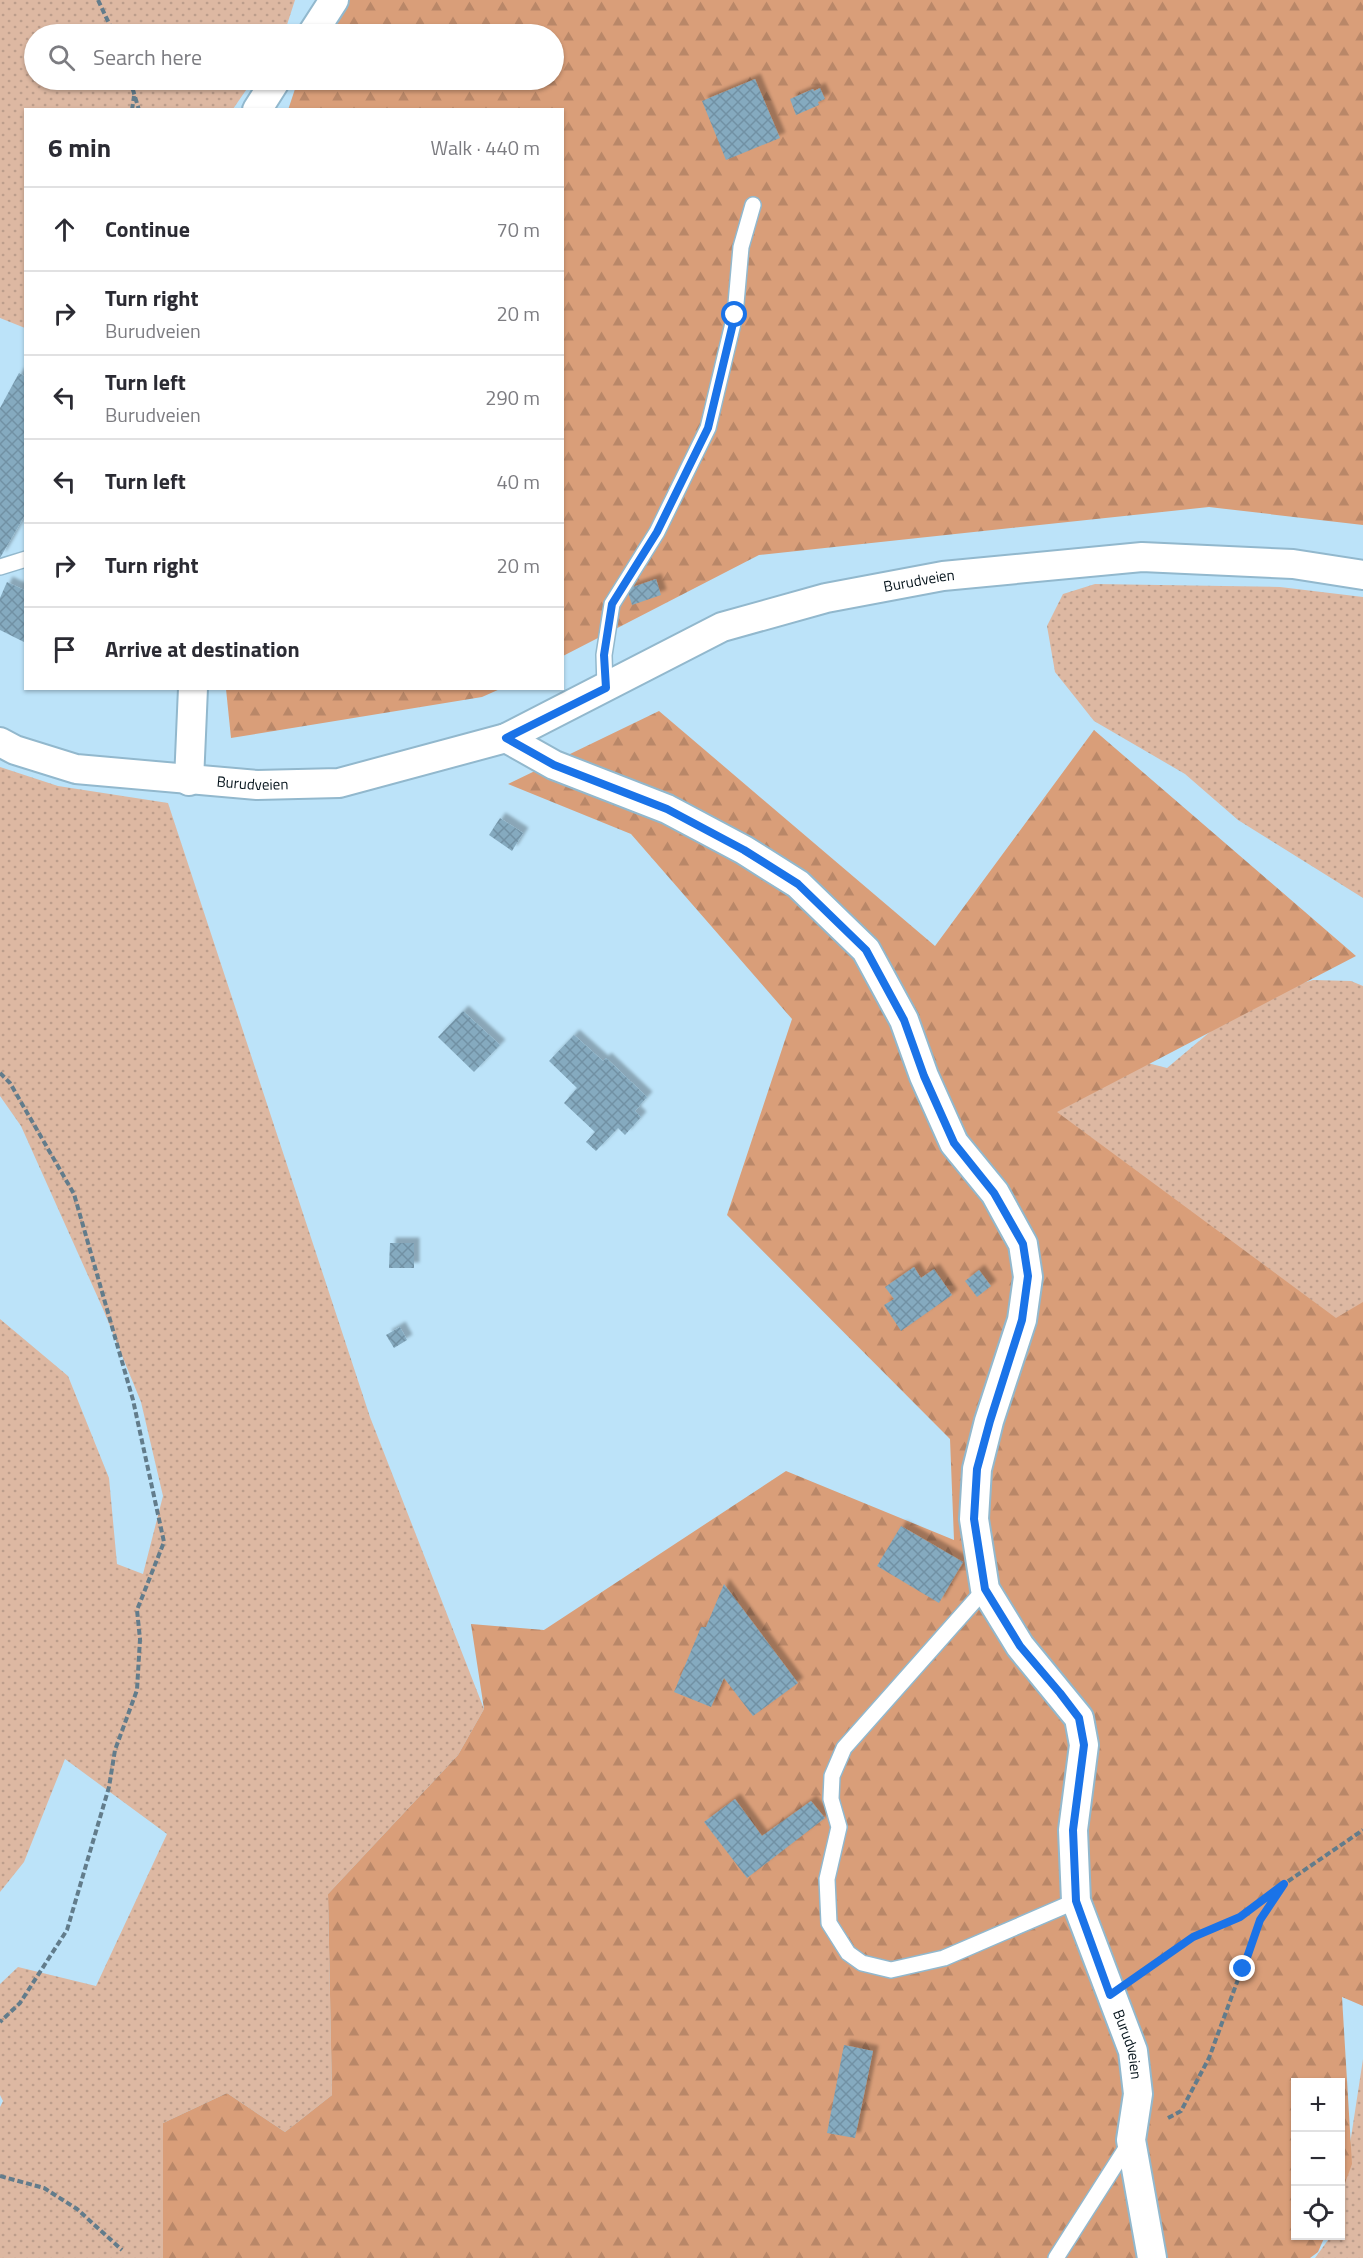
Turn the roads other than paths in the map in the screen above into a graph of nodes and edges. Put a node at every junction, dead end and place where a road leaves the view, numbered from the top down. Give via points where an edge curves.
1 (334, 0) edge
2 (318, 24) edge
3 (270, 90) edge
4 (258, 108) edge
5 (753, 205) dead end
6 (24, 560) edge
7 (0, 567) edge
8 (1363, 575) edge
9 (606, 688) junction
10 (193, 690) edge
11 (506, 738) junction
12 (0, 742) edge
13 (189, 781) junction
14 (985, 1589) junction
15 (1076, 1901) junction
16 (1131, 2140) junction
17 (1056, 2258) edge
18 (1152, 2258) edge

1 - 2 street
3 - 4 street
5 - 9 lane via 741,247 735,315 708,428 657,532 612,604 604,655
6 - 7 lane
8 - 9 street, Burudveien via 1293,564 1142,557 943,576 826,598 722,627
9 - 11 street, Burudveien
10 - 13 street
11 - 13 street, Burudveien via 339,783 257,785
11 - 14 street, Burudveien via 554,765 667,809 744,850 798,884 866,950 904,1020 954,1143 994,1193 1023,1244 1028,1276 1022,1320 977,1469 974,1519
12 - 13 street, Burudveien via 76,769
14 - 15 street, Burudveien via 1020,1646 1079,1718 1084,1745 1073,1830
14 - 15 lane via 844,1748 832,1776 831,1799 839,1827 827,1879 829,1923 848,1953 862,1963 891,1970 944,1958
15 - 16 street, Burudveien via 1133,2051 1138,2094
16 - 17 lane, Burudveien
16 - 18 street, Burudveien

